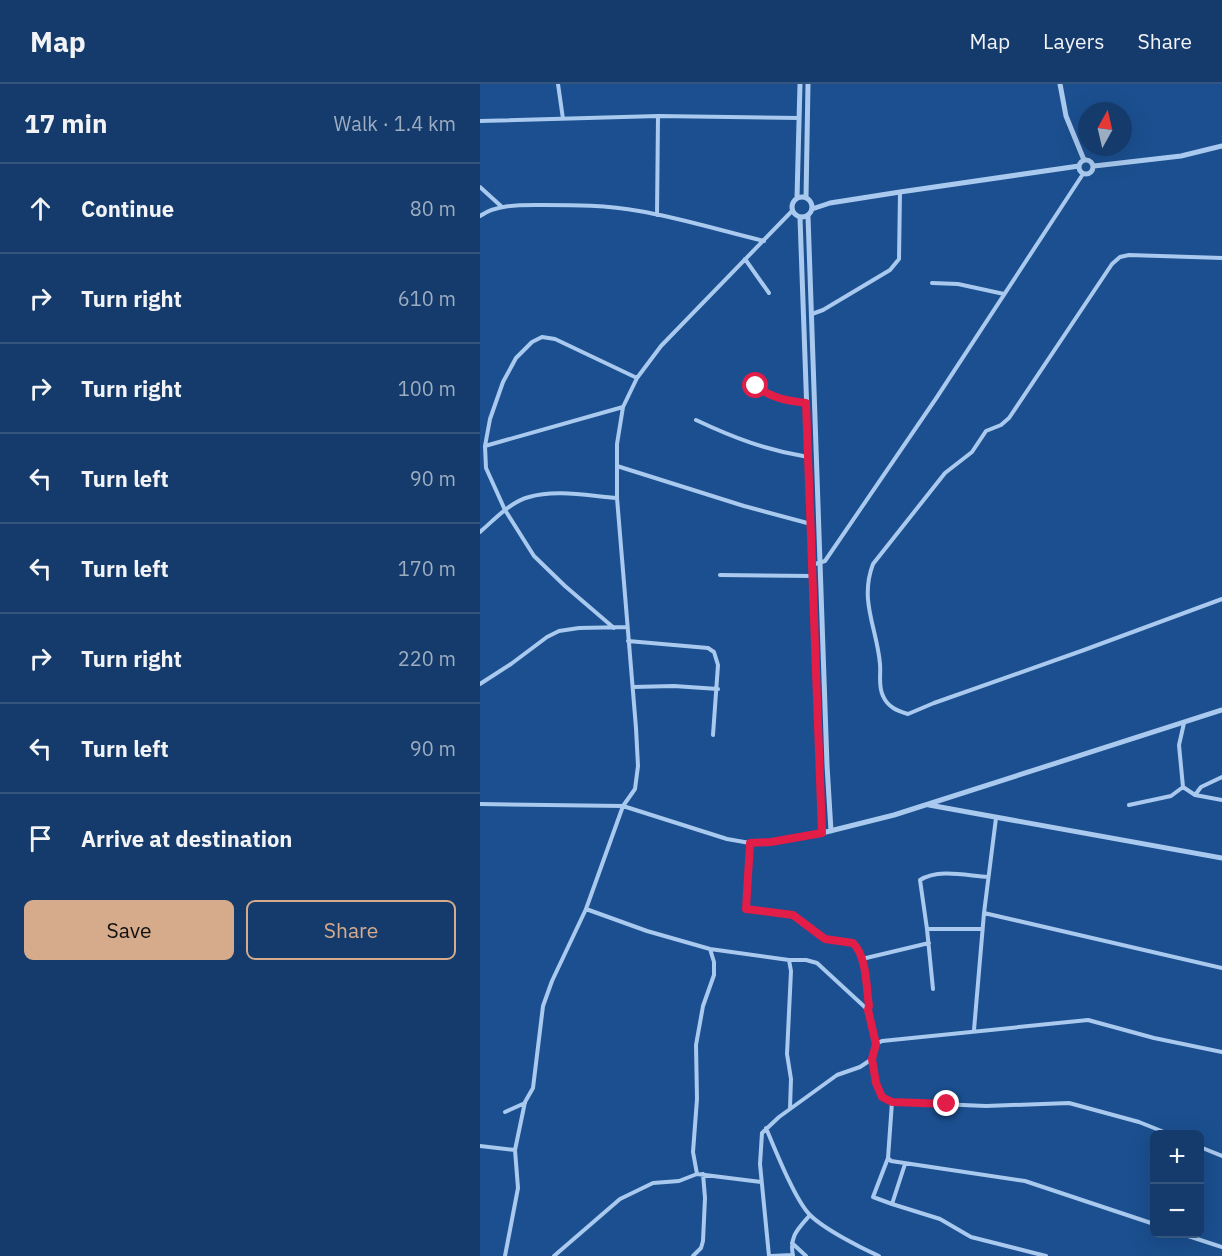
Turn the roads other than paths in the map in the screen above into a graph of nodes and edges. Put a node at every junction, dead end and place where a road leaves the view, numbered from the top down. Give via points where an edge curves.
1 (558, 84) edge
2 (800, 84) edge
3 (808, 84) edge
4 (1060, 84) edge
5 (658, 116) junction
6 (799, 118) junction
7 (563, 119) junction
8 (480, 121) edge
9 (1222, 146) edge
10 (1084, 160) junction
11 (1079, 166) junction
12 (1094, 166) junction
13 (1083, 174) junction
14 (480, 187) edge
15 (900, 192) junction
16 (797, 198) junction
17 (806, 198) junction
18 (502, 207) junction
19 (812, 208) junction
20 (792, 211) junction
21 (657, 215) junction
22 (480, 216) edge
23 (808, 216) junction
24 (800, 218) junction
25 (764, 241) junction
26 (1222, 258) edge
27 (745, 259) junction
28 (932, 284) dead end
29 (769, 293) dead end
30 (1004, 294) junction
31 (811, 314) junction
32 (637, 378) junction
33 (756, 386) dead end
34 (806, 403) junction
35 (623, 407) junction
36 (696, 420) dead end
37 (485, 446) junction
38 (808, 457) junction
39 (616, 466) junction
40 (617, 498) junction
41 (505, 510) junction
42 (811, 524) junction
43 (480, 532) edge
44 (820, 564) junction
45 (812, 565) junction
46 (720, 575) dead end
47 (812, 576) junction
48 (1222, 599) edge
49 (627, 627) junction
50 (614, 628) junction
51 (628, 641) junction
52 (480, 684) edge
53 (633, 687) junction
54 (718, 689) junction
55 (1222, 710) edge
56 (1184, 723) junction
57 (713, 735) dead end
58 (1222, 777) edge
59 (1183, 787) junction
60 (1196, 795) junction
61 (1222, 800) edge
62 (480, 804) edge
63 (927, 804) junction
64 (1129, 805) dead end
65 (623, 806) junction
66 (996, 818) junction
67 (831, 831) junction
68 (822, 833) junction
69 (750, 843) junction
70 (1222, 858) edge
71 (988, 877) junction
72 (586, 909) junction
73 (984, 913) junction
74 (927, 929) junction
75 (982, 929) junction
76 (929, 943) junction
77 (710, 949) junction
78 (862, 959) junction
79 (789, 960) junction
80 (1222, 968) edge
81 (933, 989) dead end
82 (868, 1010) junction
83 (974, 1030) junction
84 (876, 1044) junction
85 (1222, 1052) edge
86 (872, 1059) junction
87 (525, 1102) junction
88 (892, 1102) junction
89 (790, 1109) junction
90 (506, 1112) dead end
91 (765, 1127) junction
92 (1159, 1130) edge
93 (480, 1146) edge
94 (1204, 1149) edge
95 (515, 1150) junction
96 (1222, 1156) edge
97 (888, 1158) junction
98 (904, 1164) junction
99 (697, 1174) junction
100 (703, 1174) junction
101 (761, 1182) junction
102 (892, 1204) junction
103 (810, 1215) junction
104 (1150, 1222) edge
105 (1196, 1238) edge
106 (791, 1242) junction
107 (1222, 1247) edge
108 (793, 1255) edge
109 (505, 1256) edge
110 (554, 1256) edge
111 (693, 1256) edge
112 (770, 1256) edge
113 (806, 1256) edge
114 (879, 1256) edge
115 (1047, 1256) edge

1 - 7 street
2 - 6 street
3 - 17 street
4 - 10 street via 1066,116
5 - 6 street
5 - 7 street
5 - 21 street
6 - 16 street
7 - 8 street
9 - 12 street via 1181,156
10 - 11 street
10 - 12 street
11 - 13 street
11 - 15 street
12 - 13 street via 1091,173
13 - 30 street
14 - 18 street
15 - 19 street
15 - 31 street via 899,259 890,270
16 - 17 street
16 - 20 street
17 - 19 street
18 - 21 street via 586,205
18 - 22 street
19 - 23 street
20 - 24 street
20 - 25 street
21 - 25 street
23 - 24 street
23 - 31 street
24 - 34 street
25 - 27 street
26 - 48 street via 1129,255 1112,264 1009,418 986,431 972,452 945,473 873,564 867,579 883,697 891,708 908,714
27 - 29 street
27 - 32 street via 661,346
28 - 30 street via 958,284
30 - 44 street
31 - 44 street
32 - 35 street
32 - 37 street via 555,339 542,337 516,358 503,382
33 - 34 street via 775,397
34 - 38 street
35 - 37 street
35 - 39 street
36 - 38 street via 749,444
37 - 41 street via 486,468
38 - 42 street
39 - 40 street
39 - 42 street
40 - 41 street via 559,494 528,497
40 - 49 street
41 - 43 street
41 - 50 street via 534,556
42 - 45 street
44 - 45 street
44 - 67 street
45 - 47 street
46 - 47 street
47 - 68 street
49 - 50 street
49 - 51 street
50 - 52 street via 559,631
51 - 53 street
51 - 54 street via 708,648 714,652 718,665
53 - 54 street
53 - 65 street via 638,766 634,789
54 - 57 street
55 - 56 street
56 - 59 street via 1179,745
56 - 63 street
58 - 60 street via 1201,787
59 - 60 street
59 - 64 street via 1171,796
60 - 61 street
62 - 65 street
63 - 66 street
63 - 67 street
65 - 69 street
65 - 72 street
66 - 70 street
66 - 71 street
67 - 68 street
68 - 69 street
69 - 78 street via 746,909 793,915 825,939 853,943
71 - 73 street
71 - 74 street via 951,874 920,880
72 - 77 street
72 - 87 street via 543,1006 533,1088
73 - 75 street
73 - 80 street
74 - 75 street
74 - 76 street
75 - 83 street
76 - 78 street
76 - 81 street
77 - 79 street
77 - 99 street via 714,975 696,1045 693,1152
78 - 82 street
79 - 82 street via 817,963
79 - 89 street
82 - 84 street
83 - 84 street
83 - 85 street via 1088,1020
84 - 86 street
86 - 88 street via 882,1097
86 - 89 street via 837,1075
87 - 90 street
87 - 95 street
88 - 92 street via 986,1106 1069,1103
88 - 97 street
89 - 91 street
91 - 101 street via 760,1138
91 - 103 street
93 - 95 street
94 - 96 street
95 - 109 street via 518,1188
97 - 98 street
97 - 102 street via 873,1197
98 - 102 street
98 - 104 street via 1024,1181
99 - 100 street
99 - 110 street via 680,1181 653,1183 628,1194
100 - 101 street
100 - 111 street via 703,1241
101 - 112 street
102 - 115 street via 940,1219 971,1237
103 - 106 street
103 - 114 street
105 - 107 street
106 - 108 street
106 - 113 street
108 - 112 street

